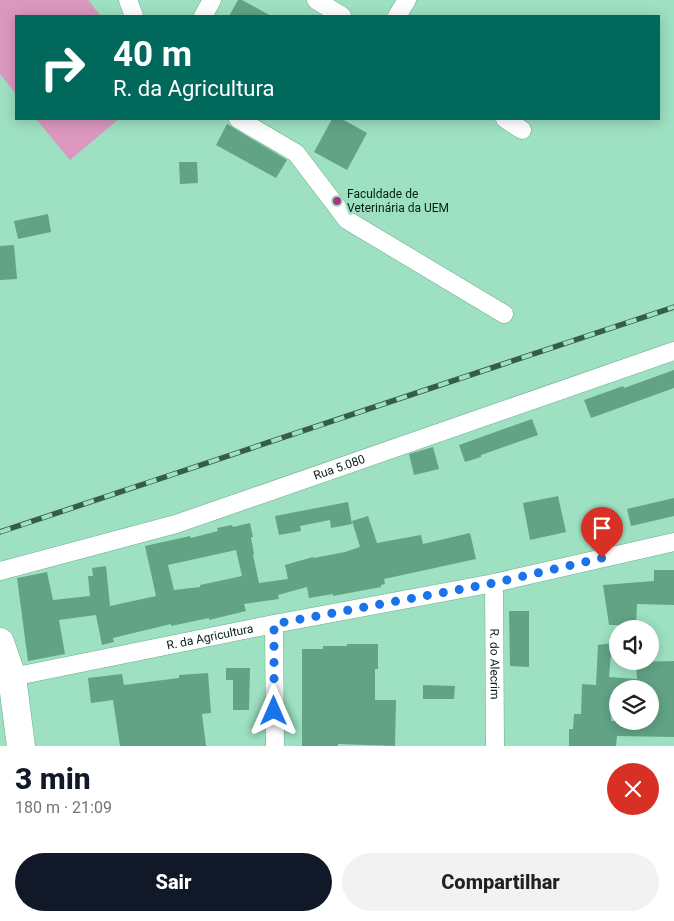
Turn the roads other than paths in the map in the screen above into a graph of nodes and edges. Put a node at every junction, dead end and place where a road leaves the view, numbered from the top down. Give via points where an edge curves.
1 (128, 0) edge
2 (212, 0) edge
3 (316, 0) edge
4 (407, 0) edge
5 (134, 15) edge
6 (203, 15) edge
7 (340, 15) edge
8 (398, 15) edge
9 (240, 120) edge
10 (507, 120) edge
11 (522, 130) dead end
12 (504, 314) dead end
13 (674, 351) edge
14 (674, 542) edge
15 (0, 571) edge
16 (494, 583) junction
17 (274, 624) junction
18 (0, 642) edge
19 (12, 677) junction
20 (22, 746) edge
21 (274, 746) edge
22 (495, 746) edge

1 - 5 street
2 - 6 street
3 - 7 street
4 - 8 street
9 - 12 street via 296,153 347,220
10 - 11 street
13 - 15 street, Rua 5.080 via 176,524
14 - 16 street, R. da Agricultura
16 - 17 street, R. da Agricultura
16 - 22 street, R. do Alecrim
17 - 19 street, R. da Agricultura
17 - 21 street
18 - 19 highway
19 - 20 highway

